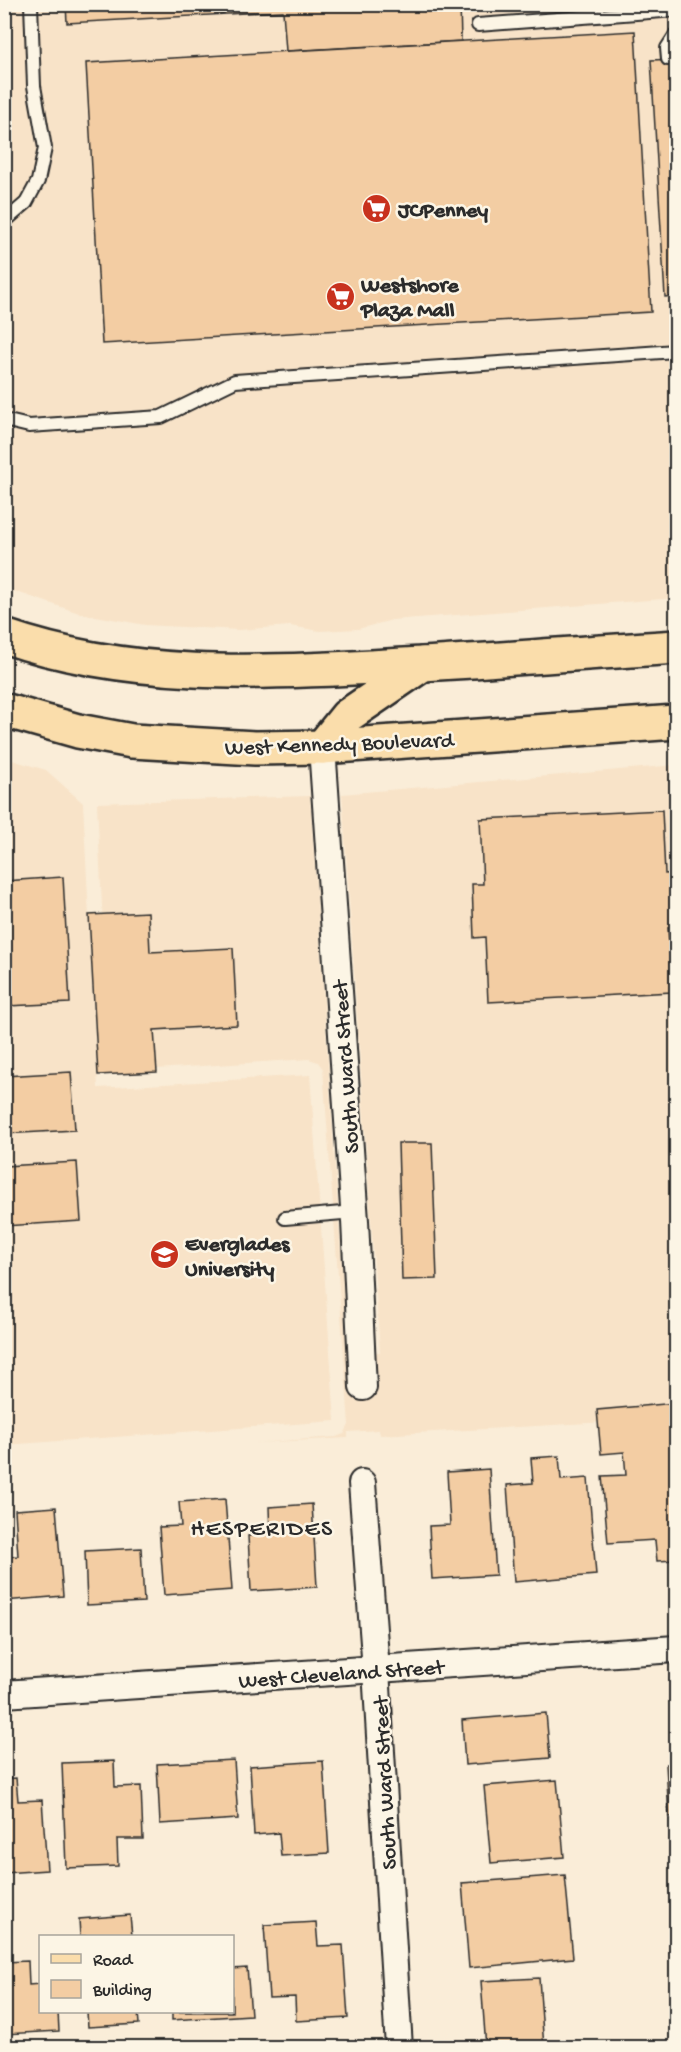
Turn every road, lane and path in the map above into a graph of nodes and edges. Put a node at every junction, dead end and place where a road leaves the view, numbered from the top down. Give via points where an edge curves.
1 (31, 4) edge
2 (676, 10) edge
3 (478, 25) dead end
4 (676, 34) edge
5 (668, 59) dead end
6 (4, 222) edge
7 (676, 351) edge
8 (4, 420) edge
9 (12, 640) edge
10 (676, 648) edge
11 (423, 664) junction
12 (4, 710) edge
13 (676, 722) edge
14 (322, 747) junction
15 (354, 1212) junction
16 (285, 1218) dead end
17 (363, 1387) dead end
18 (362, 1483) dead end
19 (676, 1649) edge
20 (376, 1670) junction
21 (4, 1694) edge
22 (399, 2048) edge

1 - 6 lane via 34,86 45,148 38,181 26,203
2 - 3 lane
4 - 5 lane via 667,48
7 - 8 lane via 235,381 161,417 29,426
9 - 11 main road via 179,670 266,673
10 - 11 main road
11 - 14 main road via 347,716
12 - 14 main road, West Kennedy Boulevard via 132,741 192,746
13 - 14 main road, West Kennedy Boulevard
14 - 15 street, South Ward Street
15 - 16 lane
15 - 17 street, South Ward Street
18 - 20 street, South Ward Street
19 - 20 street, West Cleveland Street
20 - 21 street, West Cleveland Street
20 - 22 street, South Ward Street

